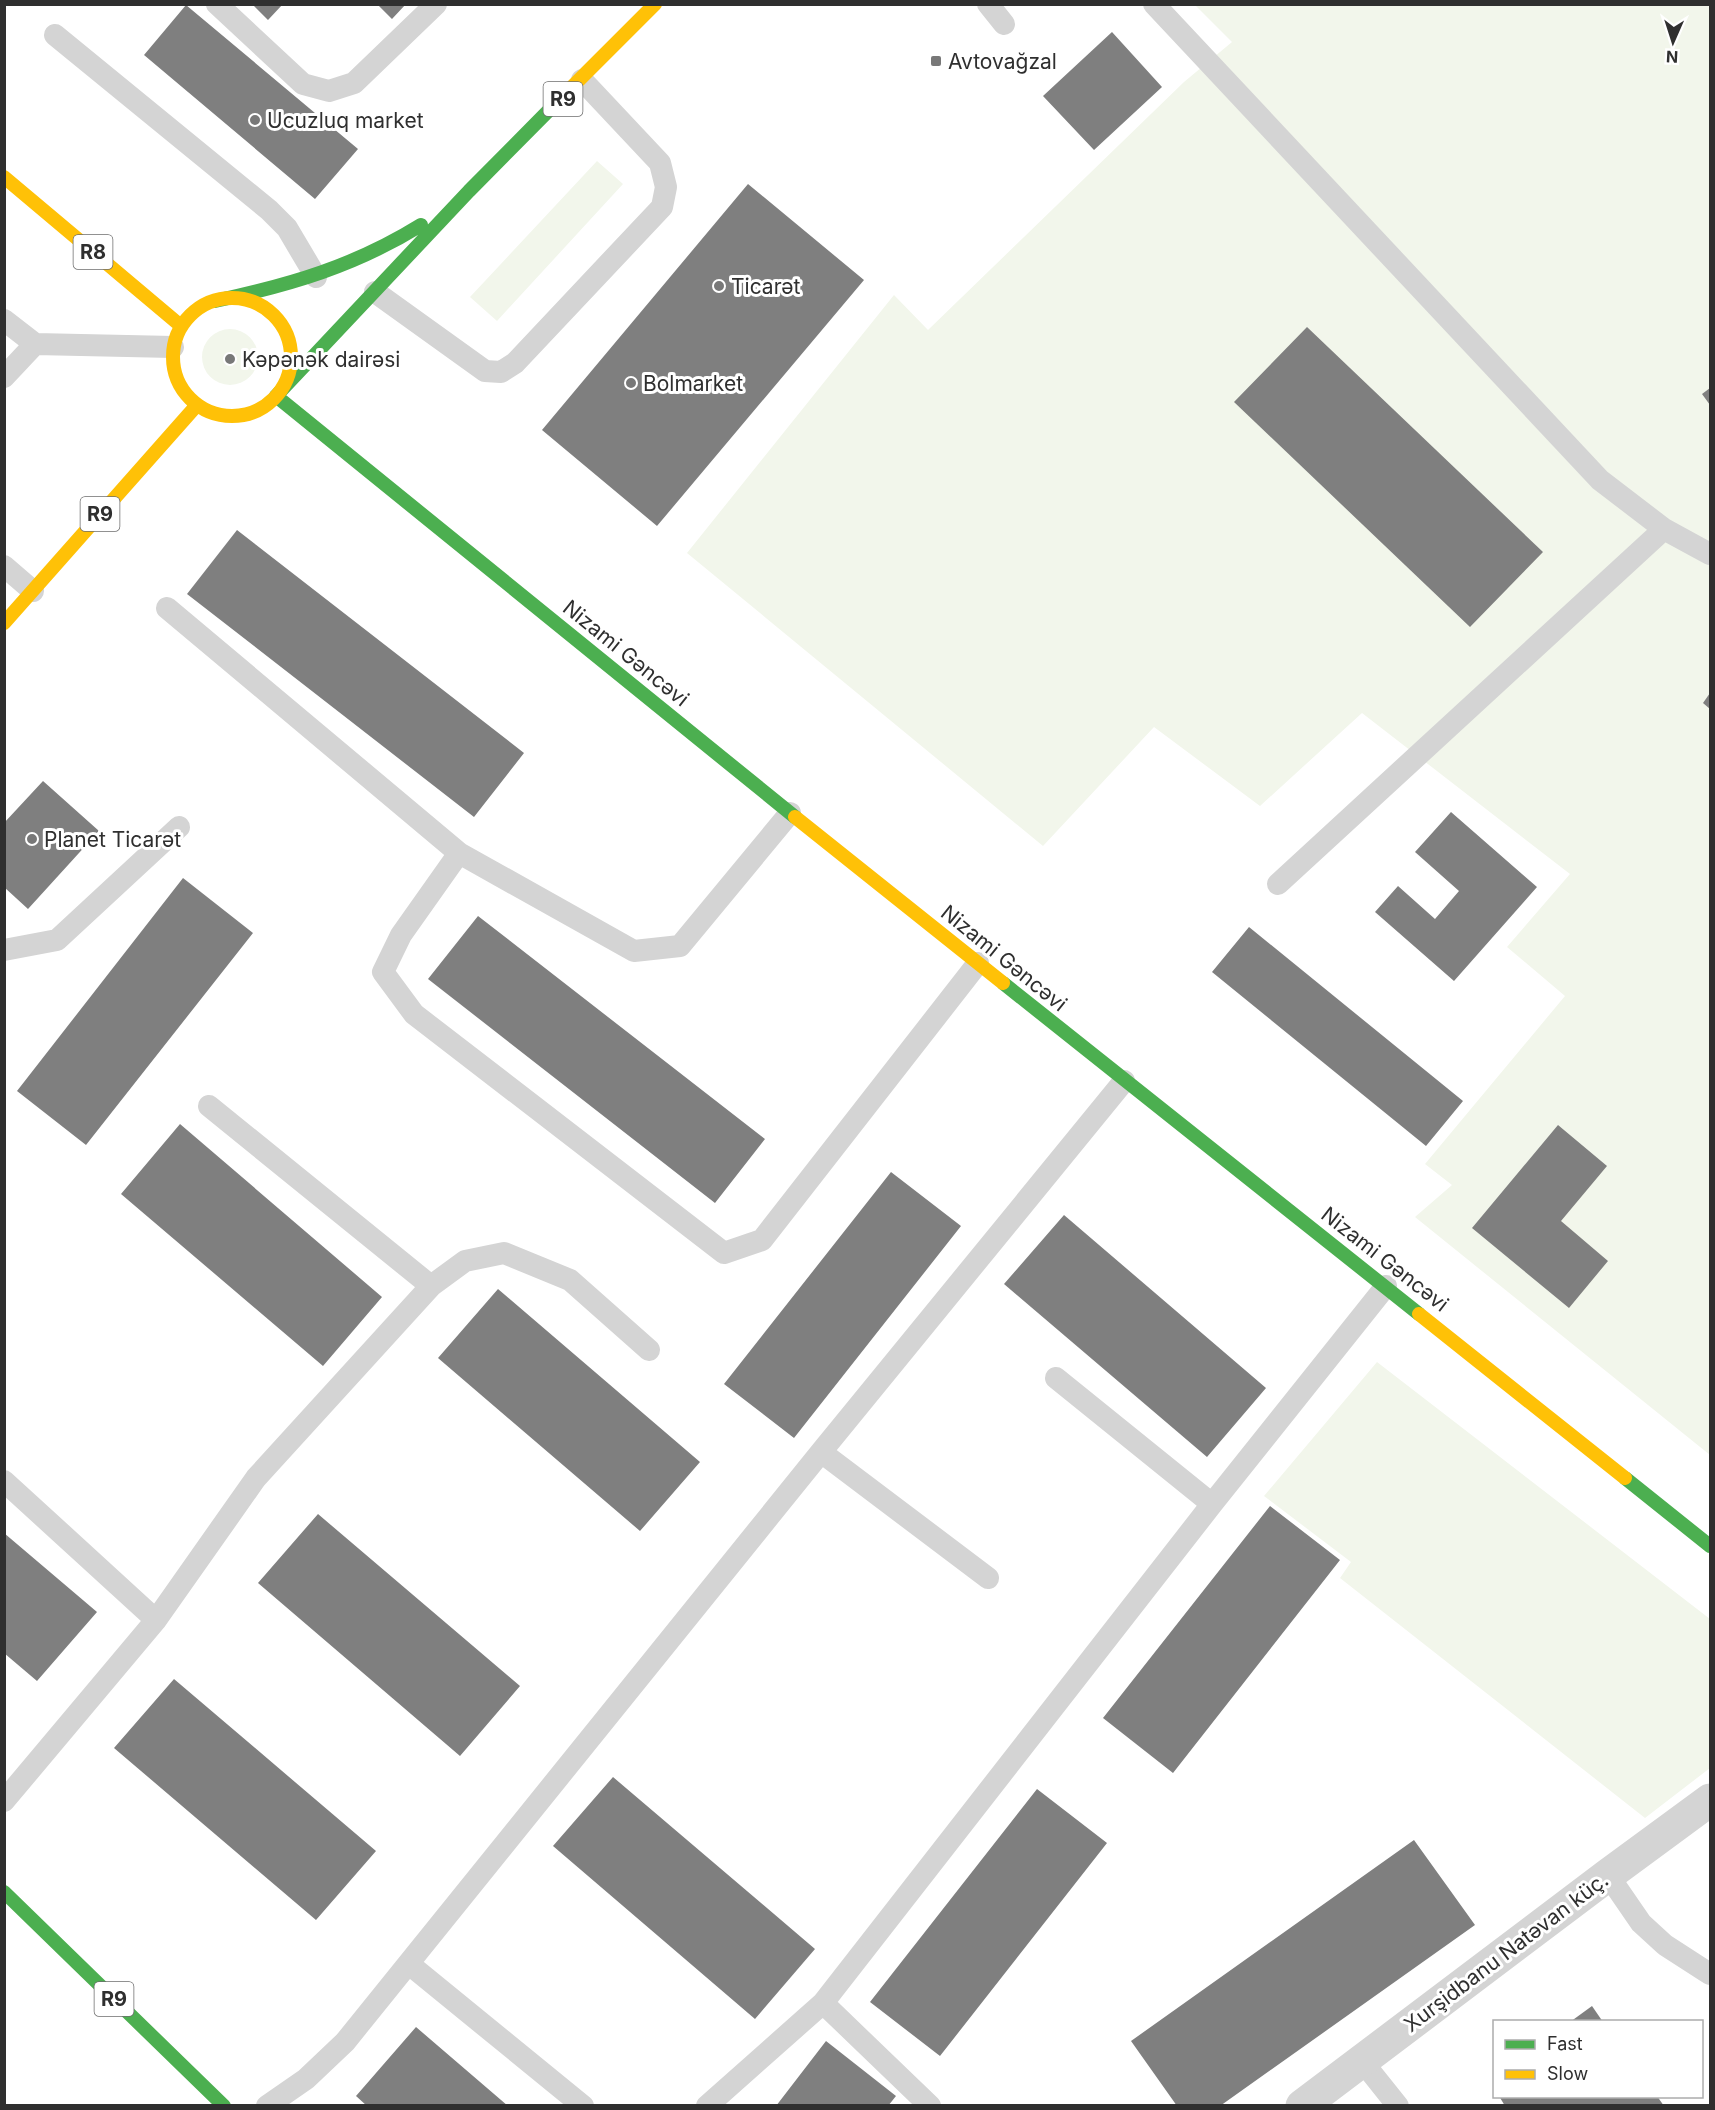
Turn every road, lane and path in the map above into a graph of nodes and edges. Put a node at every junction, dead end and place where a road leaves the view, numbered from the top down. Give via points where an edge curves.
1 (217, 4) edge
2 (436, 4) edge
3 (655, 4) edge
4 (988, 4) edge
5 (1154, 4) edge
6 (1004, 24) dead end
7 (55, 35) dead end
8 (582, 80) junction
9 (4, 177) edge
10 (469, 191) junction
11 (316, 277) junction
12 (375, 292) junction
13 (215, 301) junction
14 (4, 320) edge
15 (177, 337) junction
16 (35, 344) junction
17 (4, 377) edge
18 (276, 396) junction
19 (196, 405) junction
20 (1664, 529) junction
21 (1710, 554) edge
22 (4, 566) edge
23 (33, 591) junction
24 (167, 608) dead end
25 (4, 623) edge
26 (789, 813) junction
27 (179, 827) dead end
28 (459, 853) junction
29 (1278, 884) dead end
30 (4, 950) edge
31 (978, 963) junction
32 (1124, 1081) junction
33 (209, 1106) dead end
34 (431, 1286) junction
35 (1386, 1286) junction
36 (649, 1350) dead end
37 (1056, 1378) dead end
38 (821, 1452) junction
39 (4, 1480) edge
40 (1212, 1504) junction
41 (1710, 1546) edge
42 (988, 1578) dead end
43 (156, 1620) junction
44 (1710, 1800) edge
45 (4, 1801) edge
46 (1608, 1875) junction
47 (4, 1892) edge
48 (409, 1964) junction
49 (1710, 1974) edge
50 (823, 2003) junction
51 (1362, 2061) junction
52 (224, 2106) edge
53 (267, 2106) edge
54 (582, 2106) edge
55 (707, 2106) edge
56 (930, 2106) edge
57 (1302, 2106) edge
58 (1398, 2106) edge

1 - 2 lane via 303,84 329,92 354,83
3 - 8 main road, R9
4 - 6 lane
5 - 20 lane via 1600,480
7 - 11 lane via 275,216 287,228
8 - 10 main road, R9
8 - 12 lane via 660,163 666,187 662,207 515,363 501,372 485,371
9 - 15 main road, R8
10 - 11 main road via 392,245
10 - 12 main road
11 - 13 main road
12 - 18 main road
13 - 15 main road via 195,310
13 - 18 main road via 236,298 257,304 275,317 287,335 291,357 287,378
14 - 16 lane
15 - 16 lane
15 - 19 main road via 173,369 182,389
16 - 17 lane
18 - 19 main road via 259,410 238,416 216,414
18 - 26 main road, Nizami Gəncəvi
19 - 23 main road, R9
20 - 21 lane
20 - 29 lane
22 - 23 lane
23 - 25 main road, R9
24 - 28 lane
26 - 28 lane via 680,946 634,951
26 - 31 main road, Nizami Gəncəvi
27 - 30 lane via 57,940
28 - 31 lane via 401,935 383,972 414,1014 724,1253 762,1240
31 - 32 main road, Nizami Gəncəvi
32 - 35 main road, Nizami Gəncəvi
32 - 38 lane
33 - 34 lane
34 - 36 lane via 465,1261 504,1253 570,1280
34 - 43 lane via 256,1478
35 - 40 lane
35 - 41 main road, Nizami Gəncəvi
37 - 40 lane
38 - 42 lane
38 - 48 lane
39 - 43 lane
40 - 50 lane
43 - 45 lane
44 - 46 street, Xurşidbanu Natəvan küç.
46 - 49 lane via 1641,1923 1665,1945
46 - 51 street, Xurşidbanu Natəvan küç.
47 - 52 main road, R9
48 - 53 lane via 345,2042 306,2079
48 - 54 lane
50 - 55 lane
50 - 56 lane
51 - 57 street, Xurşidbanu Natəvan küç.
51 - 58 lane

